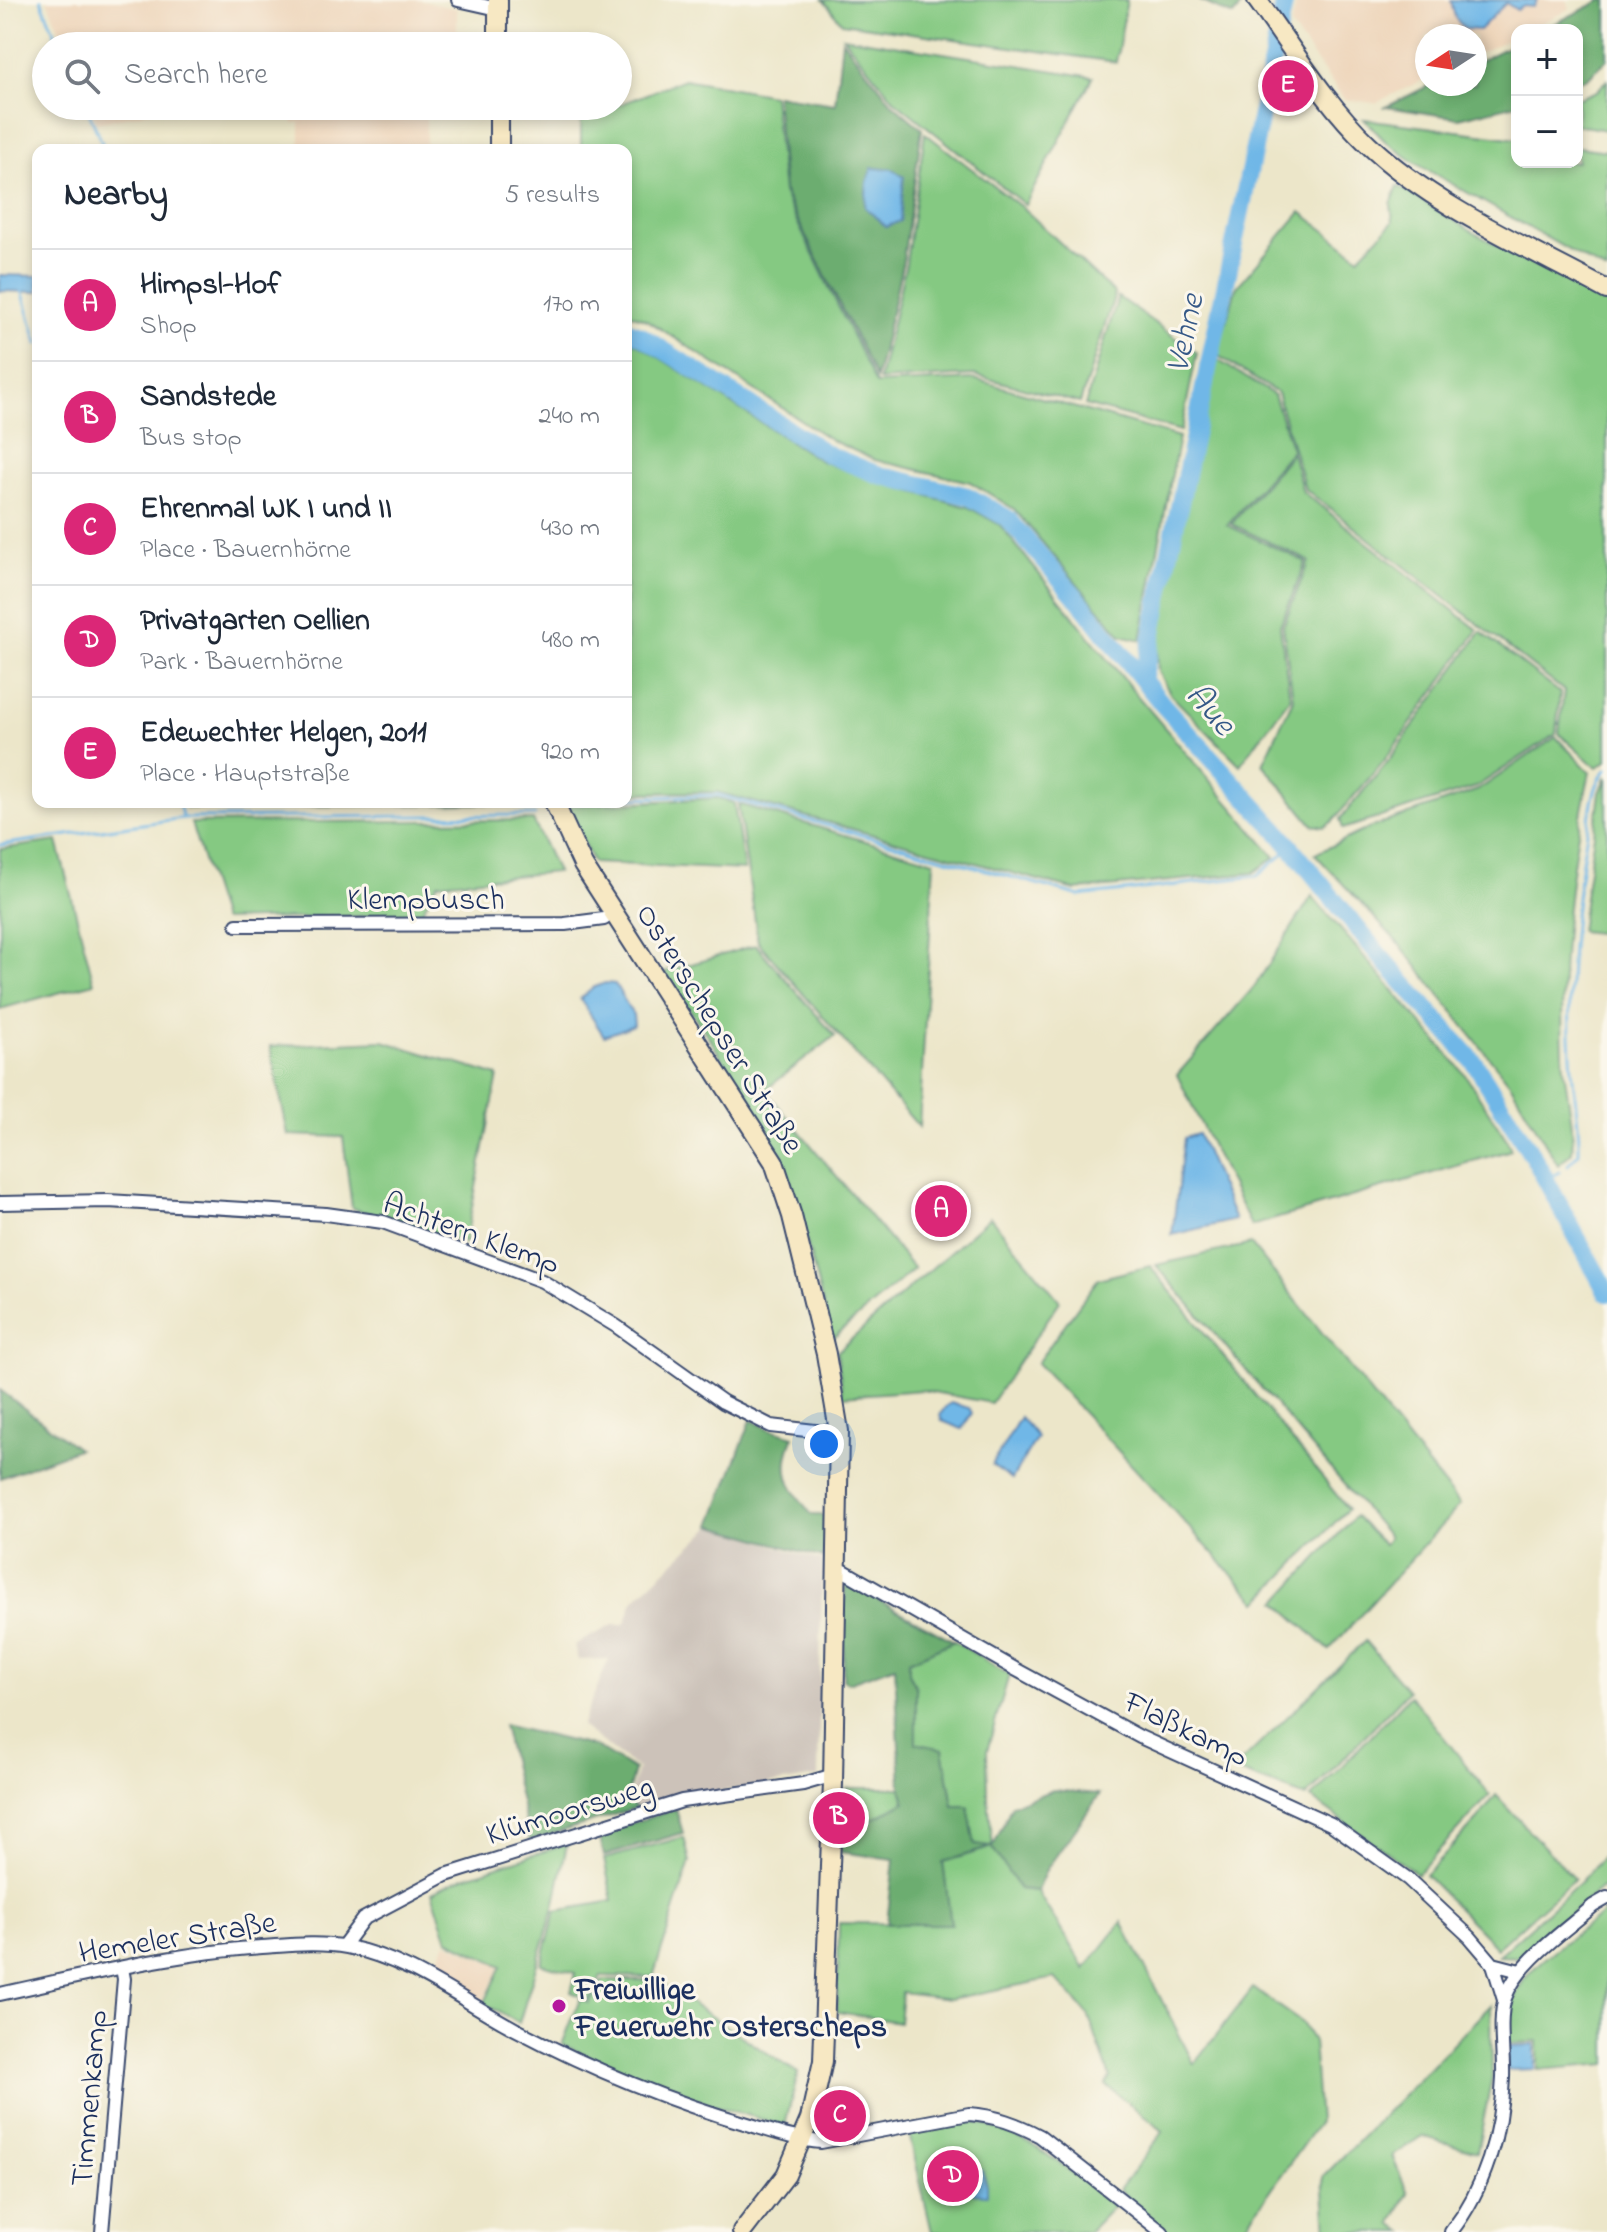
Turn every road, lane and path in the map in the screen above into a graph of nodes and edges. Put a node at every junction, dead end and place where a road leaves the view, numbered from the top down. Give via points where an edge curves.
1 (458, 0) edge
2 (498, 5) edge
3 (1262, 7) edge
4 (498, 32) edge
5 (499, 120) edge
6 (499, 144) edge
7 (1607, 290) edge
8 (557, 808) edge
9 (613, 912) junction
10 (237, 925) dead end
11 (0, 1203) edge
12 (839, 1431) junction
13 (837, 1570) junction
14 (834, 1775) junction
15 (1607, 1898) edge
16 (343, 1946) junction
17 (1493, 1964) junction
18 (122, 1968) junction
19 (1520, 1971) junction
20 (0, 1994) edge
21 (1504, 2000) junction
22 (802, 2139) junction
23 (102, 2232) edge
24 (742, 2232) edge
25 (1162, 2232) edge
26 (1451, 2232) edge

1 - 2 street
2 - 4 main road
3 - 7 main road via 1345,121 1393,166
5 - 6 main road
8 - 9 main road, Osterschepser Straße via 583,865
9 - 10 street, Klempbusch via 604,919 565,924
9 - 12 main road, Osterschepser Straße via 774,1162 826,1354
11 - 12 street, Achtern Klemp via 108,1201 383,1222 542,1281 723,1402 771,1426
12 - 13 main road, Osterschepser Straße
13 - 14 main road, Osterschepser Straße
13 - 17 street, Flaßkamp via 1140,1737 1331,1824 1408,1879
14 - 16 street, Klümoorsweg via 682,1801 446,1875 363,1919
14 - 22 main road, Osterschepser Straße via 823,2061
15 - 19 street
16 - 18 street, Hemeler Straße via 215,1950
16 - 22 street, Hemeler Straße via 431,1978 515,2029 602,2069 712,2114
17 - 19 street
17 - 21 street, Flaßkamp
18 - 20 street, Hemeler Straße
18 - 23 street, Timmenkamp
19 - 21 street
21 - 26 street via 1503,2077 1493,2150 1468,2211
22 - 24 main road, Osterschepser Straße via 786,2175
22 - 25 street, Hemeler Straße via 821,2142 952,2116 991,2116 1040,2136

